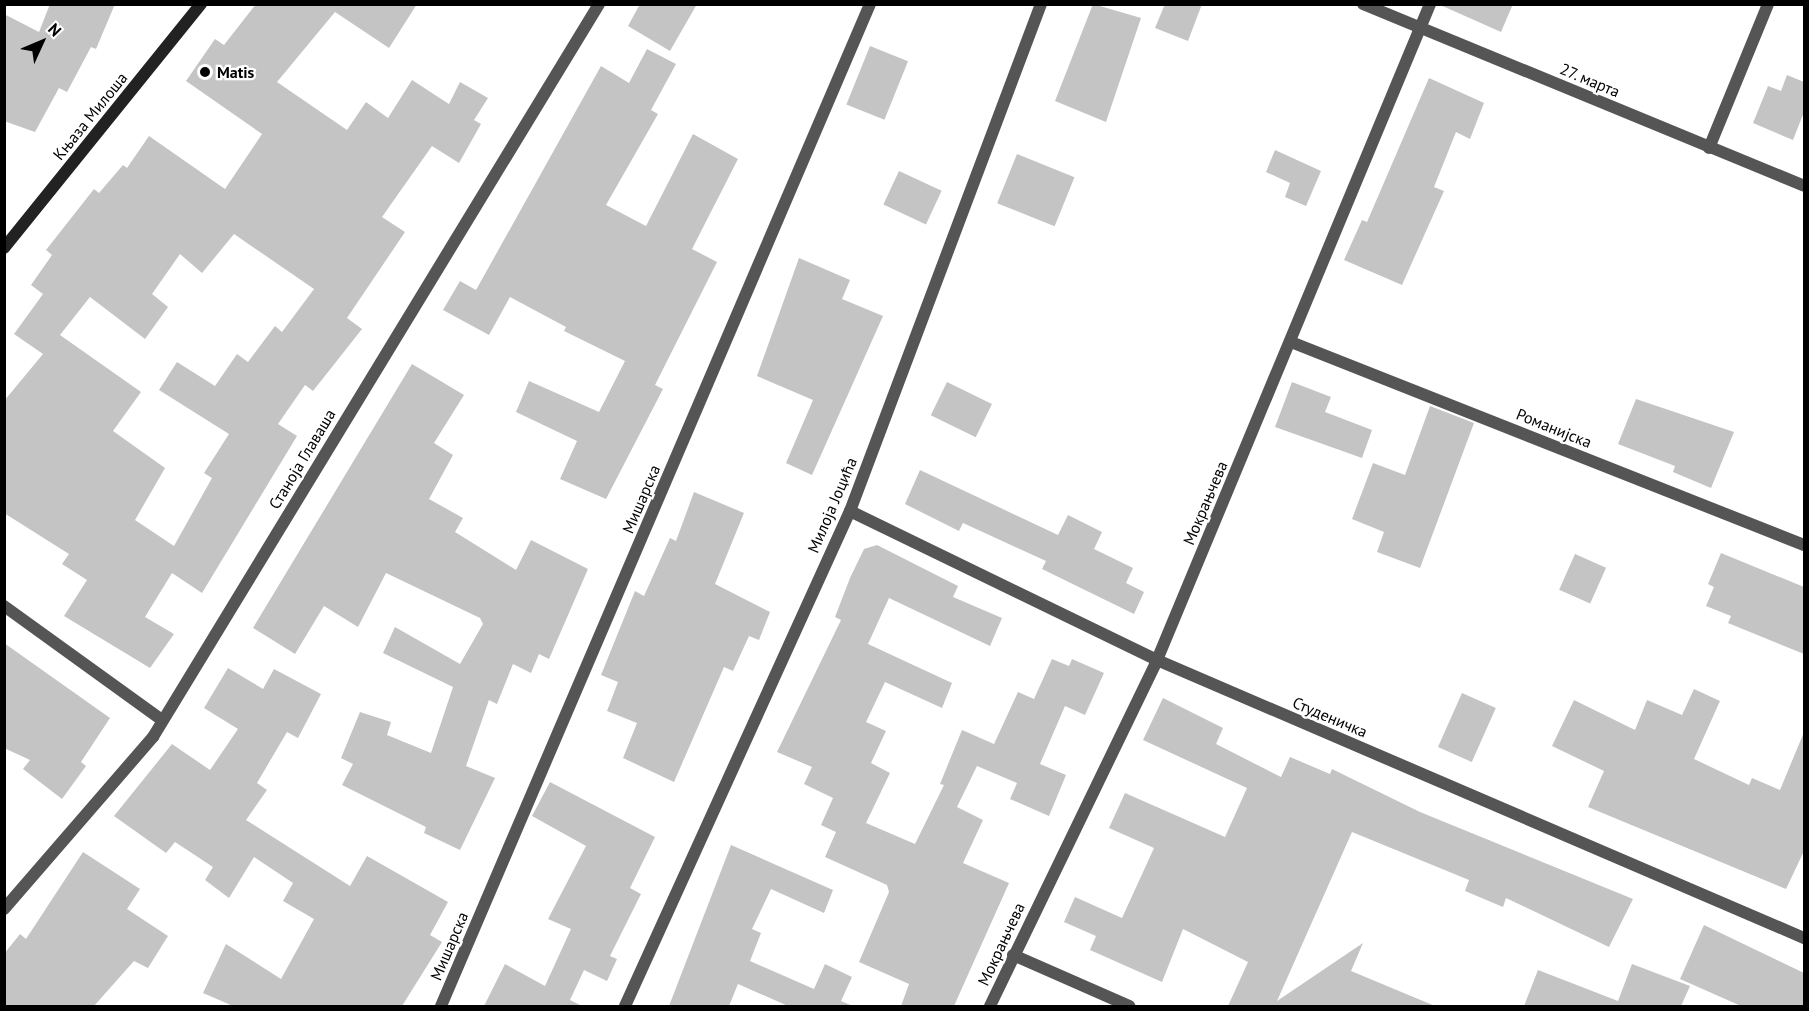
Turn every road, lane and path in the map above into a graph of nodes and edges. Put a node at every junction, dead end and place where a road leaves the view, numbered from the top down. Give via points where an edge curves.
1 (201, 4) edge
2 (599, 4) edge
3 (870, 4) edge
4 (1041, 4) edge
5 (1363, 4) edge
6 (1430, 4) edge
7 (1768, 4) edge
8 (1420, 27) junction
9 (1709, 148) junction
10 (1804, 186) edge
11 (4, 248) edge
12 (1291, 342) junction
13 (850, 511) junction
14 (1804, 545) edge
15 (4, 606) edge
16 (1156, 660) junction
17 (162, 720) junction
18 (4, 909) edge
19 (1804, 938) edge
20 (1013, 955) junction
21 (441, 1006) edge
22 (625, 1006) edge
23 (990, 1006) edge
24 (1129, 1006) edge

1 - 11 main road, Књаза Милоша
2 - 17 street, Станоја Главаша
3 - 21 street, Мишарска
4 - 13 street, Милоја Јоцића
5 - 8 street, 27. марта
6 - 8 street, Мокрањчева
7 - 9 street
8 - 9 street, 27. марта
8 - 12 street, Мокрањчева
9 - 10 street, 27. марта
12 - 14 street, Романијска
12 - 16 street, Мокрањчева
13 - 16 street, Студеничка
13 - 22 street, Милоја Јоцића
15 - 17 street
16 - 19 street, Студеничка
16 - 20 street, Мокрањчева
17 - 18 street, Станоја Главаша
20 - 23 street, Мокрањчева
20 - 24 street

